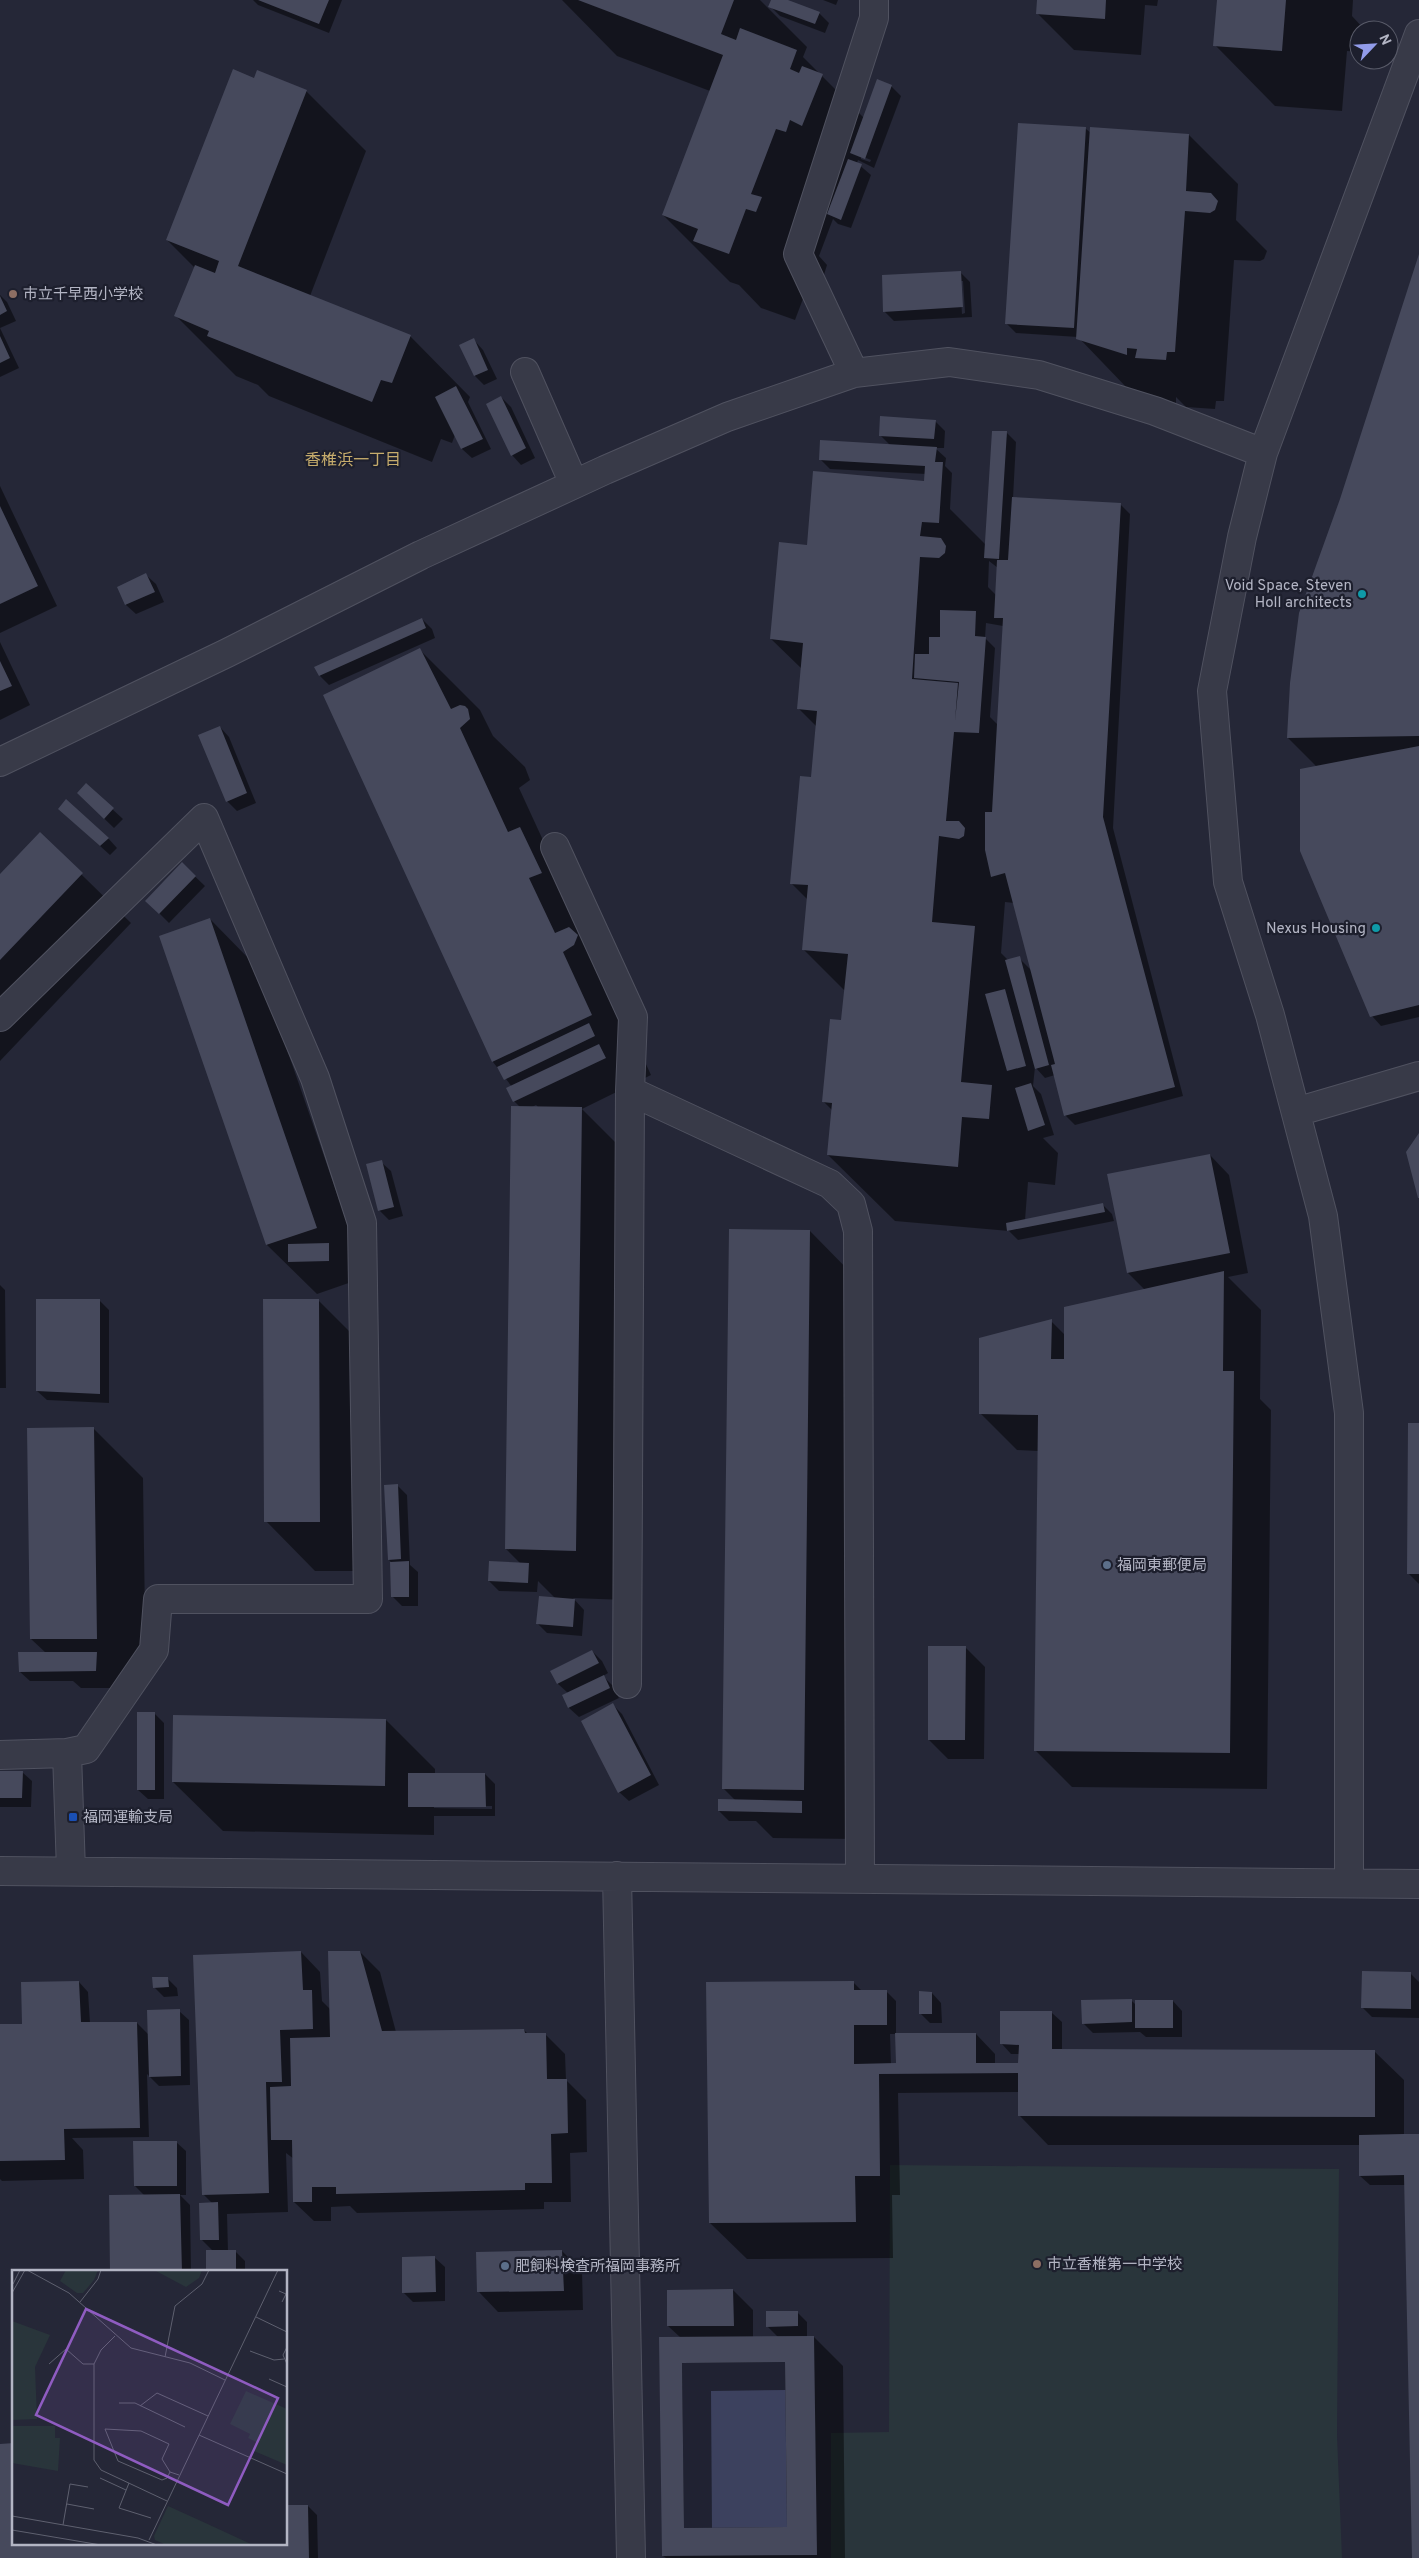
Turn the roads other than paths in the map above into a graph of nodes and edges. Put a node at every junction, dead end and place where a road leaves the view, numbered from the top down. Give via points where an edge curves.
1 (874, 0) edge
2 (1419, 34) edge
3 (525, 372) dead end
4 (854, 373) junction
5 (1263, 453) junction
6 (574, 484) junction
7 (0, 762) edge
8 (555, 848) dead end
9 (0, 1018) edge
10 (1419, 1076) edge
11 (630, 1091) junction
12 (1296, 1112) junction
13 (627, 1684) dead end
14 (67, 1752) junction
15 (0, 1755) edge
16 (0, 1871) edge
17 (70, 1871) junction
18 (617, 1876) junction
19 (860, 1878) junction
20 (1349, 1882) junction
21 (1419, 1884) edge
22 (631, 2558) edge

1 - 4 street via 874,18 798,254
2 - 5 street
3 - 6 street
4 - 5 street via 949,362 1039,375 1154,411
4 - 6 street via 727,417
5 - 12 street via 1242,537 1212,691 1228,882 1270,1015
6 - 7 street via 421,555
8 - 11 street via 633,1017
9 - 14 street via 204,818 315,1078 362,1223 368,1599 158,1599 154,1650 86,1749
10 - 12 street
11 - 13 street
11 - 19 street via 830,1184 852,1204 858,1231
12 - 20 street via 1323,1216 1349,1413
14 - 15 street
14 - 17 street
16 - 17 street
17 - 18 street
18 - 19 street
18 - 22 street
19 - 20 street
20 - 21 street

